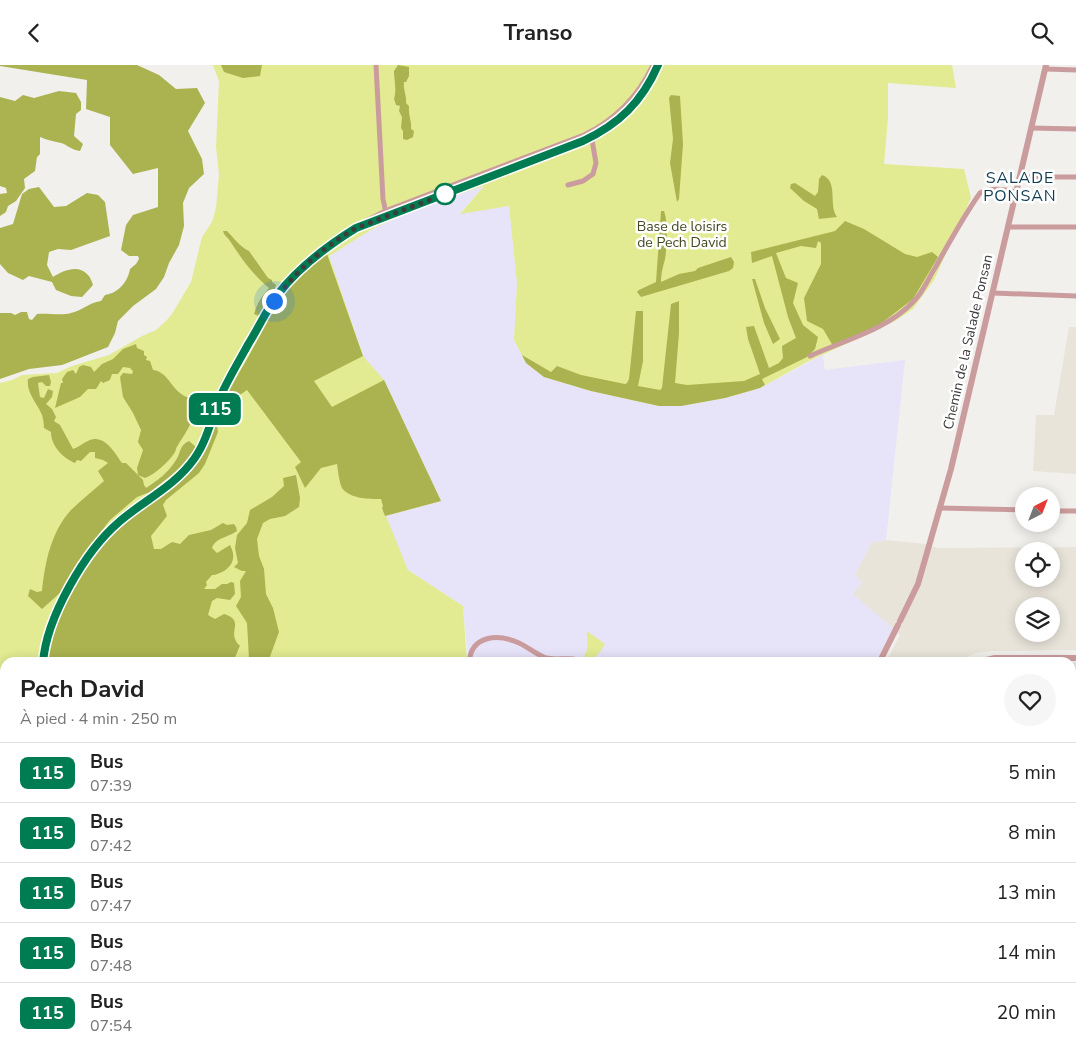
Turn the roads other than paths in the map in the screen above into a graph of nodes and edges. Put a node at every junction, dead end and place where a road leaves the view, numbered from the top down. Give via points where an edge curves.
1 (376, 65) edge
2 (653, 65) edge
3 (658, 65) edge
4 (1046, 67) edge
5 (1076, 70) edge
6 (1031, 128) junction
7 (1076, 129) edge
8 (591, 135) junction
9 (1020, 177) junction
10 (1076, 177) edge
11 (568, 185) dead end
12 (1016, 192) junction
13 (386, 214) junction
14 (1008, 227) junction
15 (1076, 227) edge
16 (993, 293) junction
17 (1076, 296) edge
18 (810, 356) dead end
19 (940, 508) junction
20 (1015, 510) edge
21 (1060, 511) edge
22 (1076, 511) edge
23 (44, 657) edge
24 (469, 657) edge
25 (545, 657) edge
26 (882, 657) edge

1 - 13 street
2 - 8 street via 640,90
3 - 8 street via 636,103 615,123
4 - 5 street
4 - 6 street, Chemin de la Salade Ponsan
6 - 7 street
6 - 9 street, Chemin de la Salade Ponsan
8 - 11 street via 596,163 593,174
8 - 13 street
9 - 10 street
9 - 12 street, Chemin de la Salade Ponsan
12 - 14 street, Chemin de la Salade Ponsan
12 - 18 street via 995,189 980,193 922,289 903,311 871,331
13 - 23 street via 332,243 279,293 229,378 199,451 189,466 163,489 118,522 87,557 54,619 46,639
14 - 15 street
14 - 16 street, Chemin de la Salade Ponsan
16 - 17 street
16 - 19 street, Chemin de la Salade Ponsan
19 - 20 street
19 - 26 street, Chemin de la Salade Ponsan via 918,584
21 - 22 street
24 - 25 street via 477,643 491,637 518,642

